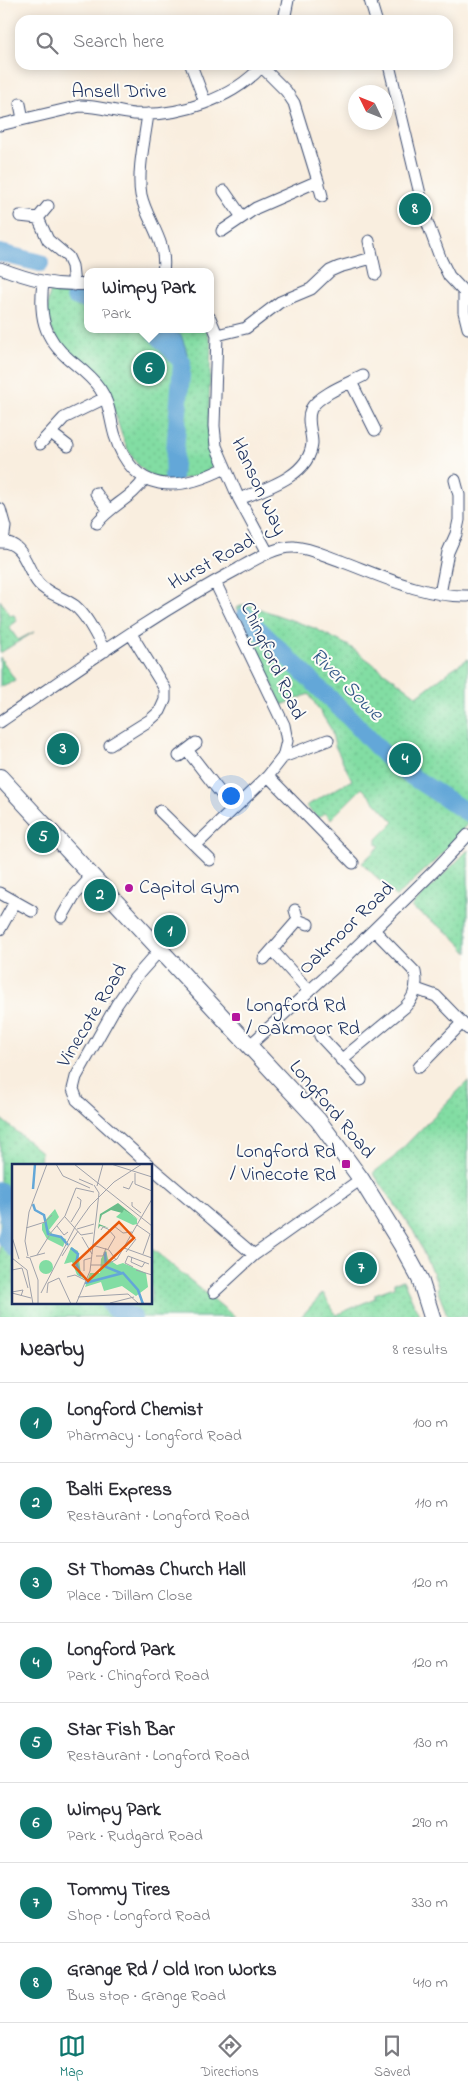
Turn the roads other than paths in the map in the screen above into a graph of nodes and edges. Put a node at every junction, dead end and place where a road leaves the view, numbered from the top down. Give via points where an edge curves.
1 (288, 0) edge
2 (370, 0) edge
3 (285, 15) edge
4 (374, 15) edge
5 (194, 70) edge
6 (257, 70) edge
7 (266, 70) edge
8 (389, 70) edge
9 (205, 102) junction
10 (20, 104) dead end
11 (148, 114) junction
12 (23, 119) junction
13 (0, 126) edge
14 (318, 181) junction
15 (224, 191) dead end
16 (322, 196) dead end
17 (48, 206) dead end
18 (20, 216) dead end
19 (242, 217) junction
20 (38, 218) junction
21 (222, 231) dead end
22 (369, 242) dead end
23 (372, 258) junction
24 (0, 268) edge
25 (163, 268) edge
26 (376, 274) dead end
27 (43, 282) junction
28 (84, 284) edge
29 (74, 285) junction
30 (466, 291) edge
31 (214, 328) edge
32 (468, 328) edge
33 (217, 335) junction
34 (363, 376) dead end
35 (351, 382) junction
36 (105, 398) junction
37 (375, 430) dead end
38 (51, 432) junction
39 (40, 444) dead end
40 (68, 446) dead end
41 (225, 468) junction
42 (146, 478) junction
43 (455, 480) dead end
44 (96, 493) dead end
45 (463, 493) edge
46 (239, 499) junction
47 (0, 509) edge
48 (110, 510) junction
49 (97, 523) dead end
50 (2, 541) edge
51 (268, 553) junction
52 (215, 582) junction
53 (440, 594) junction
54 (468, 596) edge
55 (131, 634) junction
56 (105, 650) junction
57 (0, 722) edge
58 (328, 740) dead end
59 (110, 745) dead end
60 (187, 750) dead end
61 (283, 757) junction
62 (268, 776) junction
63 (1, 781) edge
64 (233, 809) junction
65 (160, 811) dead end
66 (468, 835) edge
67 (196, 846) junction
68 (210, 860) dead end
69 (353, 863) dead end
70 (91, 877) junction
71 (0, 893) edge
72 (15, 902) junction
73 (32, 911) dead end
74 (62, 917) dead end
75 (300, 918) dead end
76 (0, 928) edge
77 (374, 930) junction
78 (160, 950) junction
79 (272, 950) junction
80 (264, 959) dead end
81 (416, 989) junction
82 (309, 991) junction
83 (465, 1026) edge
84 (320, 1036) dead end
85 (249, 1046) junction
86 (341, 1060) junction
87 (419, 1067) dead end
88 (361, 1080) dead end
89 (148, 1164) edge
90 (152, 1168) edge
91 (361, 1180) junction
92 (254, 1255) junction
93 (214, 1292) dead end
94 (432, 1317) edge

1 - 3 street
2 - 4 street
5 - 9 street
6 - 9 street, Ansell Drive via 241,84
7 - 14 street via 294,103
8 - 30 street via 426,219 449,276
9 - 11 street, Ansell Drive
10 - 12 street
11 - 12 street, Ansell Drive via 80,106
11 - 25 street via 141,192 147,214 161,242
12 - 13 street, Ansell Drive
14 - 16 street
14 - 19 street
15 - 19 street
17 - 20 street
18 - 20 street
19 - 21 street
20 - 29 street via 48,240 68,256
22 - 23 street
23 - 26 street
23 - 33 street via 330,271 311,289 280,302 246,328
24 - 27 street
27 - 29 street
27 - 36 street via 41,312 49,335 60,351 93,380
28 - 29 street
30 - 32 street via 464,312
31 - 33 street, Hanson Way
33 - 41 street, Hanson Way via 214,436
34 - 35 street
35 - 37 street
35 - 46 street via 320,398 312,408 309,421 312,445 309,457 300,469 265,489
36 - 38 street via 64,418
36 - 42 street via 120,450 132,467
38 - 39 street
38 - 40 street
41 - 42 street via 201,480 175,486
41 - 46 street, Hanson Way
42 - 48 street via 134,493
43 - 45 street
44 - 48 street
45 - 53 street
46 - 51 street, Hanson Way
47 - 50 street via 5,527
48 - 49 street
50 - 56 street via 22,552 33,576 44,588 82,612
51 - 52 street, Hurst Road
51 - 53 street, Hurst Road via 293,546 313,550
52 - 55 street, Hurst Road
52 - 61 street, Chingford Road via 284,725 287,741
53 - 54 street, Hurst Road
55 - 56 street, Hurst Road
55 - 59 street via 165,688 165,700 160,712
56 - 57 street, Hurst Road
58 - 61 street
60 - 64 street
61 - 62 street
62 - 64 street
62 - 69 street
63 - 70 main road, Longford Road
64 - 67 street
65 - 67 street
66 - 77 street, Oakmoor Road
67 - 68 street
70 - 74 street via 74,896
70 - 78 main road, Longford Road
71 - 72 street
72 - 73 street
72 - 76 street
75 - 79 street
77 - 81 street via 415,972
77 - 82 street, Oakmoor Road
78 - 85 main road, Longford Road
78 - 89 street, Vinecote Road via 116,1006 76,1077 73,1089 77,1100
79 - 80 street
79 - 82 street
81 - 83 street via 436,996
81 - 86 street via 411,1002
82 - 85 street, Oakmoor Road
83 - 87 street
84 - 86 street
85 - 91 main road, Longford Road via 318,1120
86 - 88 street
90 - 92 street, Vinecote Road
91 - 92 street
91 - 94 main road, Longford Road via 420,1280
92 - 93 street

